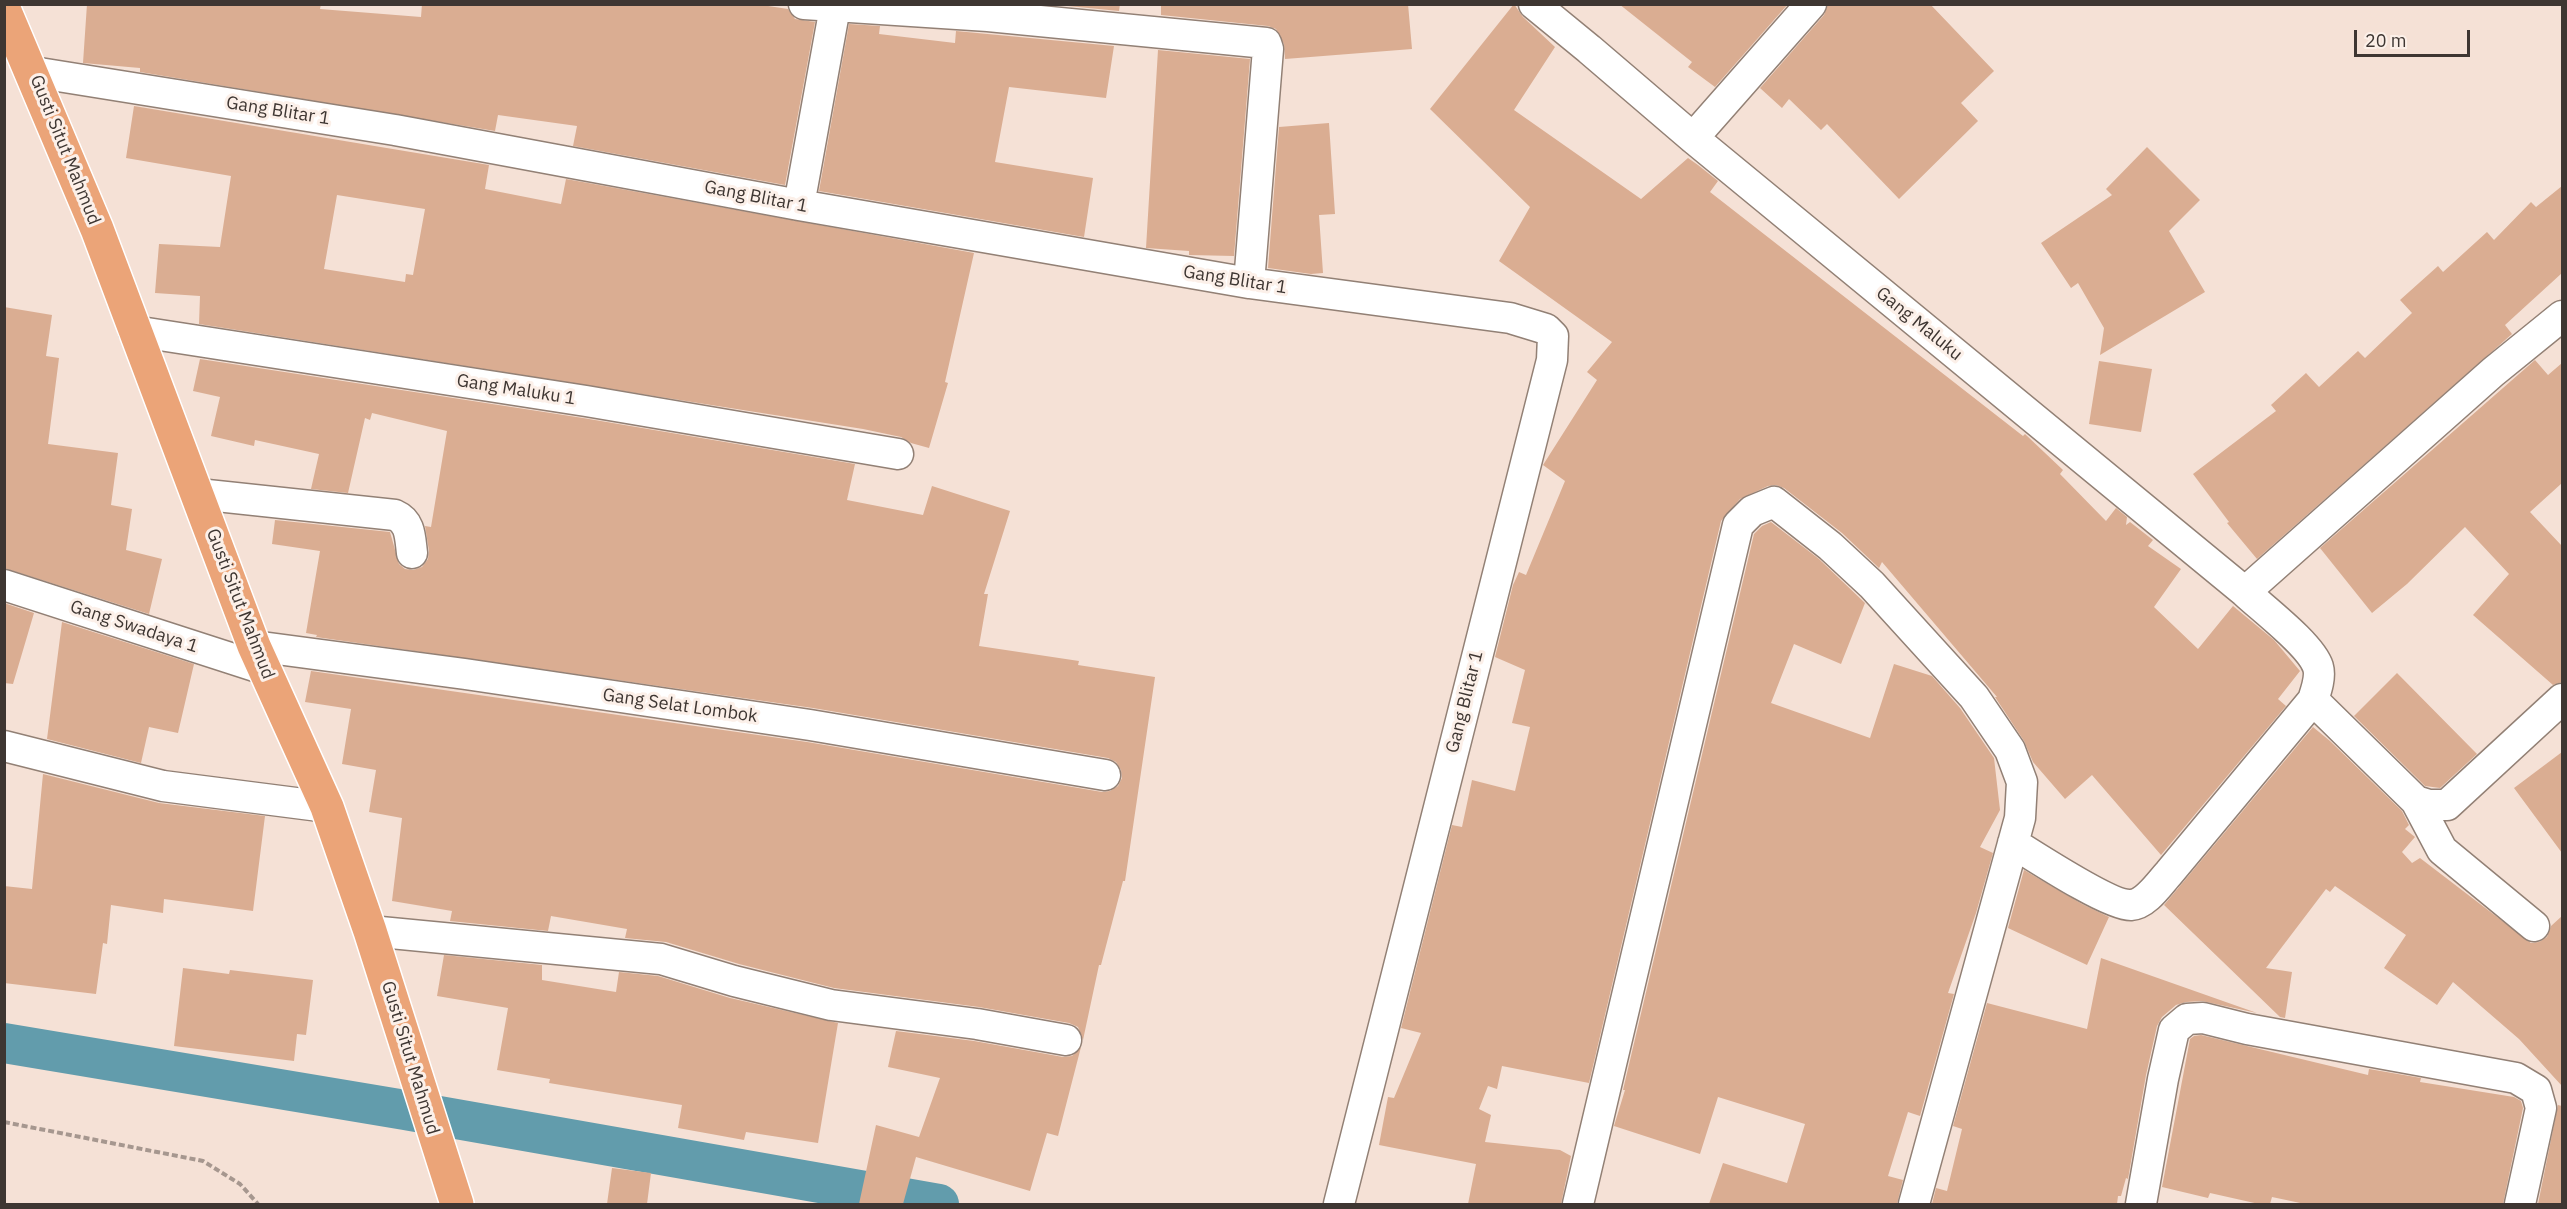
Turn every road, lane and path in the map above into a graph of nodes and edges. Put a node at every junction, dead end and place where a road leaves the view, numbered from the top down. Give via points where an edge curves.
1 (804, 4) edge
2 (1534, 4) edge
3 (1810, 4) edge
4 (835, 7) junction
5 (4, 9) edge
6 (988, 10) edge
7 (33, 72) junction
8 (1693, 138) junction
9 (799, 205) junction
10 (1249, 284) junction
11 (2562, 316) edge
12 (134, 331) junction
13 (898, 454) dead end
14 (198, 494) junction
15 (412, 553) dead end
16 (4, 585) edge
17 (2245, 592) junction
18 (259, 658) junction
19 (2562, 699) edge
20 (2313, 700) junction
21 (4, 746) edge
22 (1105, 775) dead end
23 (2416, 801) junction
24 (327, 807) junction
25 (2013, 843) junction
26 (2534, 926) dead end
27 (370, 931) junction
28 (1066, 1040) dead end
29 (4, 1122) edge
30 (454, 1197) edge
31 (2148, 1203) edge
32 (258, 1204) edge
33 (1339, 1204) edge
34 (1578, 1204) edge
35 (1914, 1204) edge
36 (2520, 1204) edge

1 - 4 street
2 - 8 street, Gang Maluku
3 - 8 street
4 - 6 street
4 - 9 street
5 - 7 highway, Gusti Situt Mahmud
6 - 10 street via 1266,43
7 - 9 street, Gang Blitar 1 via 396,130
7 - 12 highway, Gusti Situt Mahmud
8 - 17 street, Gang Maluku
9 - 10 street, Gang Blitar 1
10 - 33 street, Gang Blitar 1 via 1510,318 1546,329 1553,336 1552,360
11 - 17 street via 2493,372
12 - 13 street, Gang Maluku 1 via 586,400
12 - 14 highway, Gusti Situt Mahmud
14 - 15 street via 395,515 409,529
14 - 18 highway, Gusti Situt Mahmud
16 - 18 street, Gang Swadaya 1
17 - 20 street, Gang Maluku via 2304,645 2318,668
18 - 22 street, Gang Selat Lombok via 465,674 810,725
18 - 24 highway, Gusti Situt Mahmud
19 - 23 street via 2447,805
20 - 23 street
20 - 25 street via 2144,900 2132,905 2121,903 2084,886
21 - 24 street via 163,786
23 - 26 street via 2442,850
24 - 27 highway, Gusti Situt Mahmud
25 - 34 street via 2020,818 2022,782 2010,750 1974,697 1872,585 1830,546 1774,502 1752,511 1738,525
25 - 35 street
27 - 28 street via 661,959 831,1005
27 - 30 highway, Gusti Situt Mahmud
29 - 32 path via 203,1161 240,1184
31 - 36 street via 2163,1079 2175,1030 2187,1019 2203,1018 2516,1078 2536,1090 2541,1108

